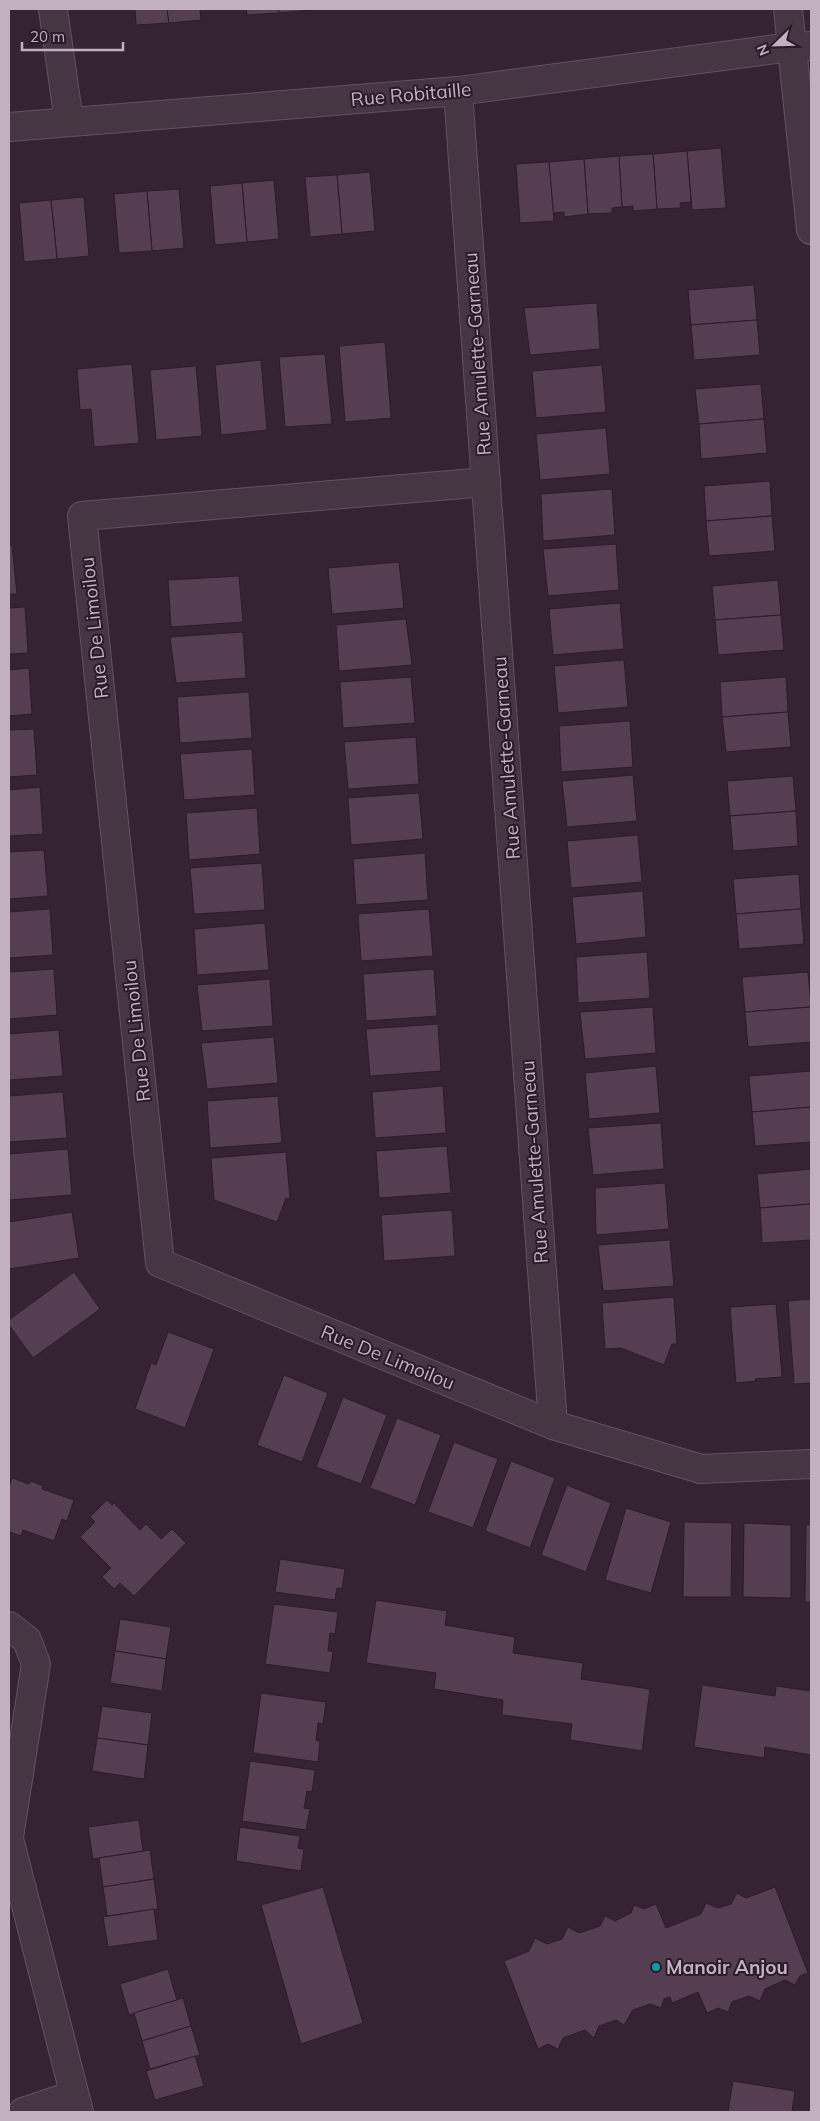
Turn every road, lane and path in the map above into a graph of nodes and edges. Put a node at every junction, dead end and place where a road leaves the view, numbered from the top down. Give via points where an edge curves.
1 (53, 9) edge
2 (788, 9) edge
3 (801, 47) edge
4 (458, 91) junction
5 (69, 122) junction
6 (9, 127) edge
7 (811, 230) edge
8 (486, 482) junction
9 (553, 1425) junction
10 (811, 1464) edge
11 (9, 1626) edge
12 (9, 1838) edge
13 (77, 2104) edge
14 (23, 2112) edge

1 - 5 street
2 - 3 street
3 - 4 street, Rue Robitaille
3 - 7 street
4 - 5 street, Rue Robitaille
4 - 8 street, Rue Amulette-Garneau
5 - 6 street, Rue Robitaille
8 - 9 street, Rue Amulette-Garneau
8 - 9 street, Rue De Limoilou via 82,516 160,1263
9 - 10 street, Rue De Limoilou via 701,1469
11 - 12 street via 27,1640 36,1664
12 - 13 street
13 - 14 street

